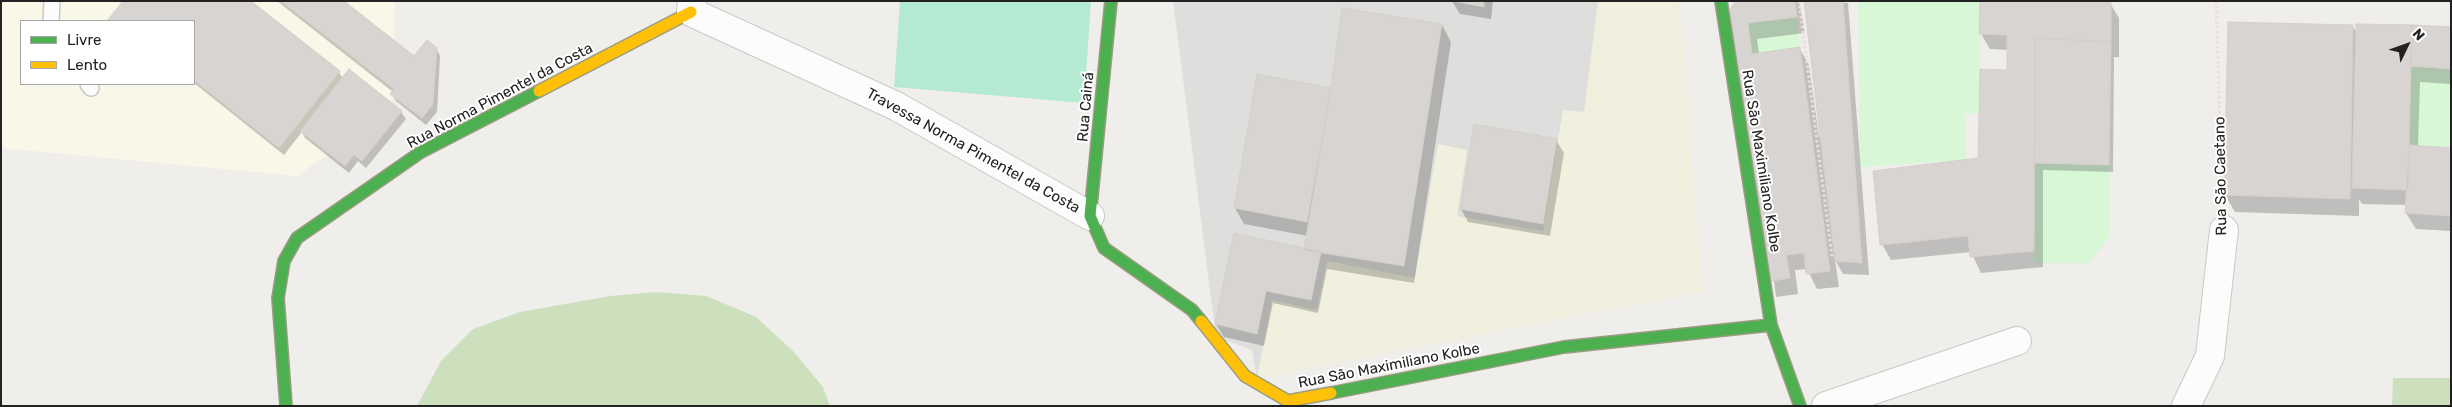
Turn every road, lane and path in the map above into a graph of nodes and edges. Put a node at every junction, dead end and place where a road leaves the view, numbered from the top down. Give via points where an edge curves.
1 (52, 1) edge
2 (1111, 1) edge
3 (1721, 1) edge
4 (1799, 1) edge
5 (2216, 1) edge
6 (692, 7) edge
7 (50, 20) edge
8 (1090, 216) junction
9 (2224, 230) joint
10 (1832, 257) dead end
11 (1771, 326) junction
12 (2017, 341) dead end
13 (286, 406) edge
14 (1800, 406) edge
15 (1826, 406) edge
16 (2186, 406) edge

1 - 7 lane
2 - 8 street, Rua Cainá
3 - 11 street, Rua São Maximiliano Kolbe
4 - 10 path
5 - 9 path, Rua São Caetano
6 - 8 street, Travessa Norma Pimentel da Costa via 896,106
6 - 13 street, Rua Norma Pimentel da Costa via 421,152 297,238 284,261 278,298
8 - 11 street, Rua São Maximiliano Kolbe via 1104,248 1192,310 1245,376 1288,401 1564,347
9 - 16 street, Rua São Caetano via 2210,356
11 - 14 street, Rua São Maximiliano Kolbe
12 - 15 street

